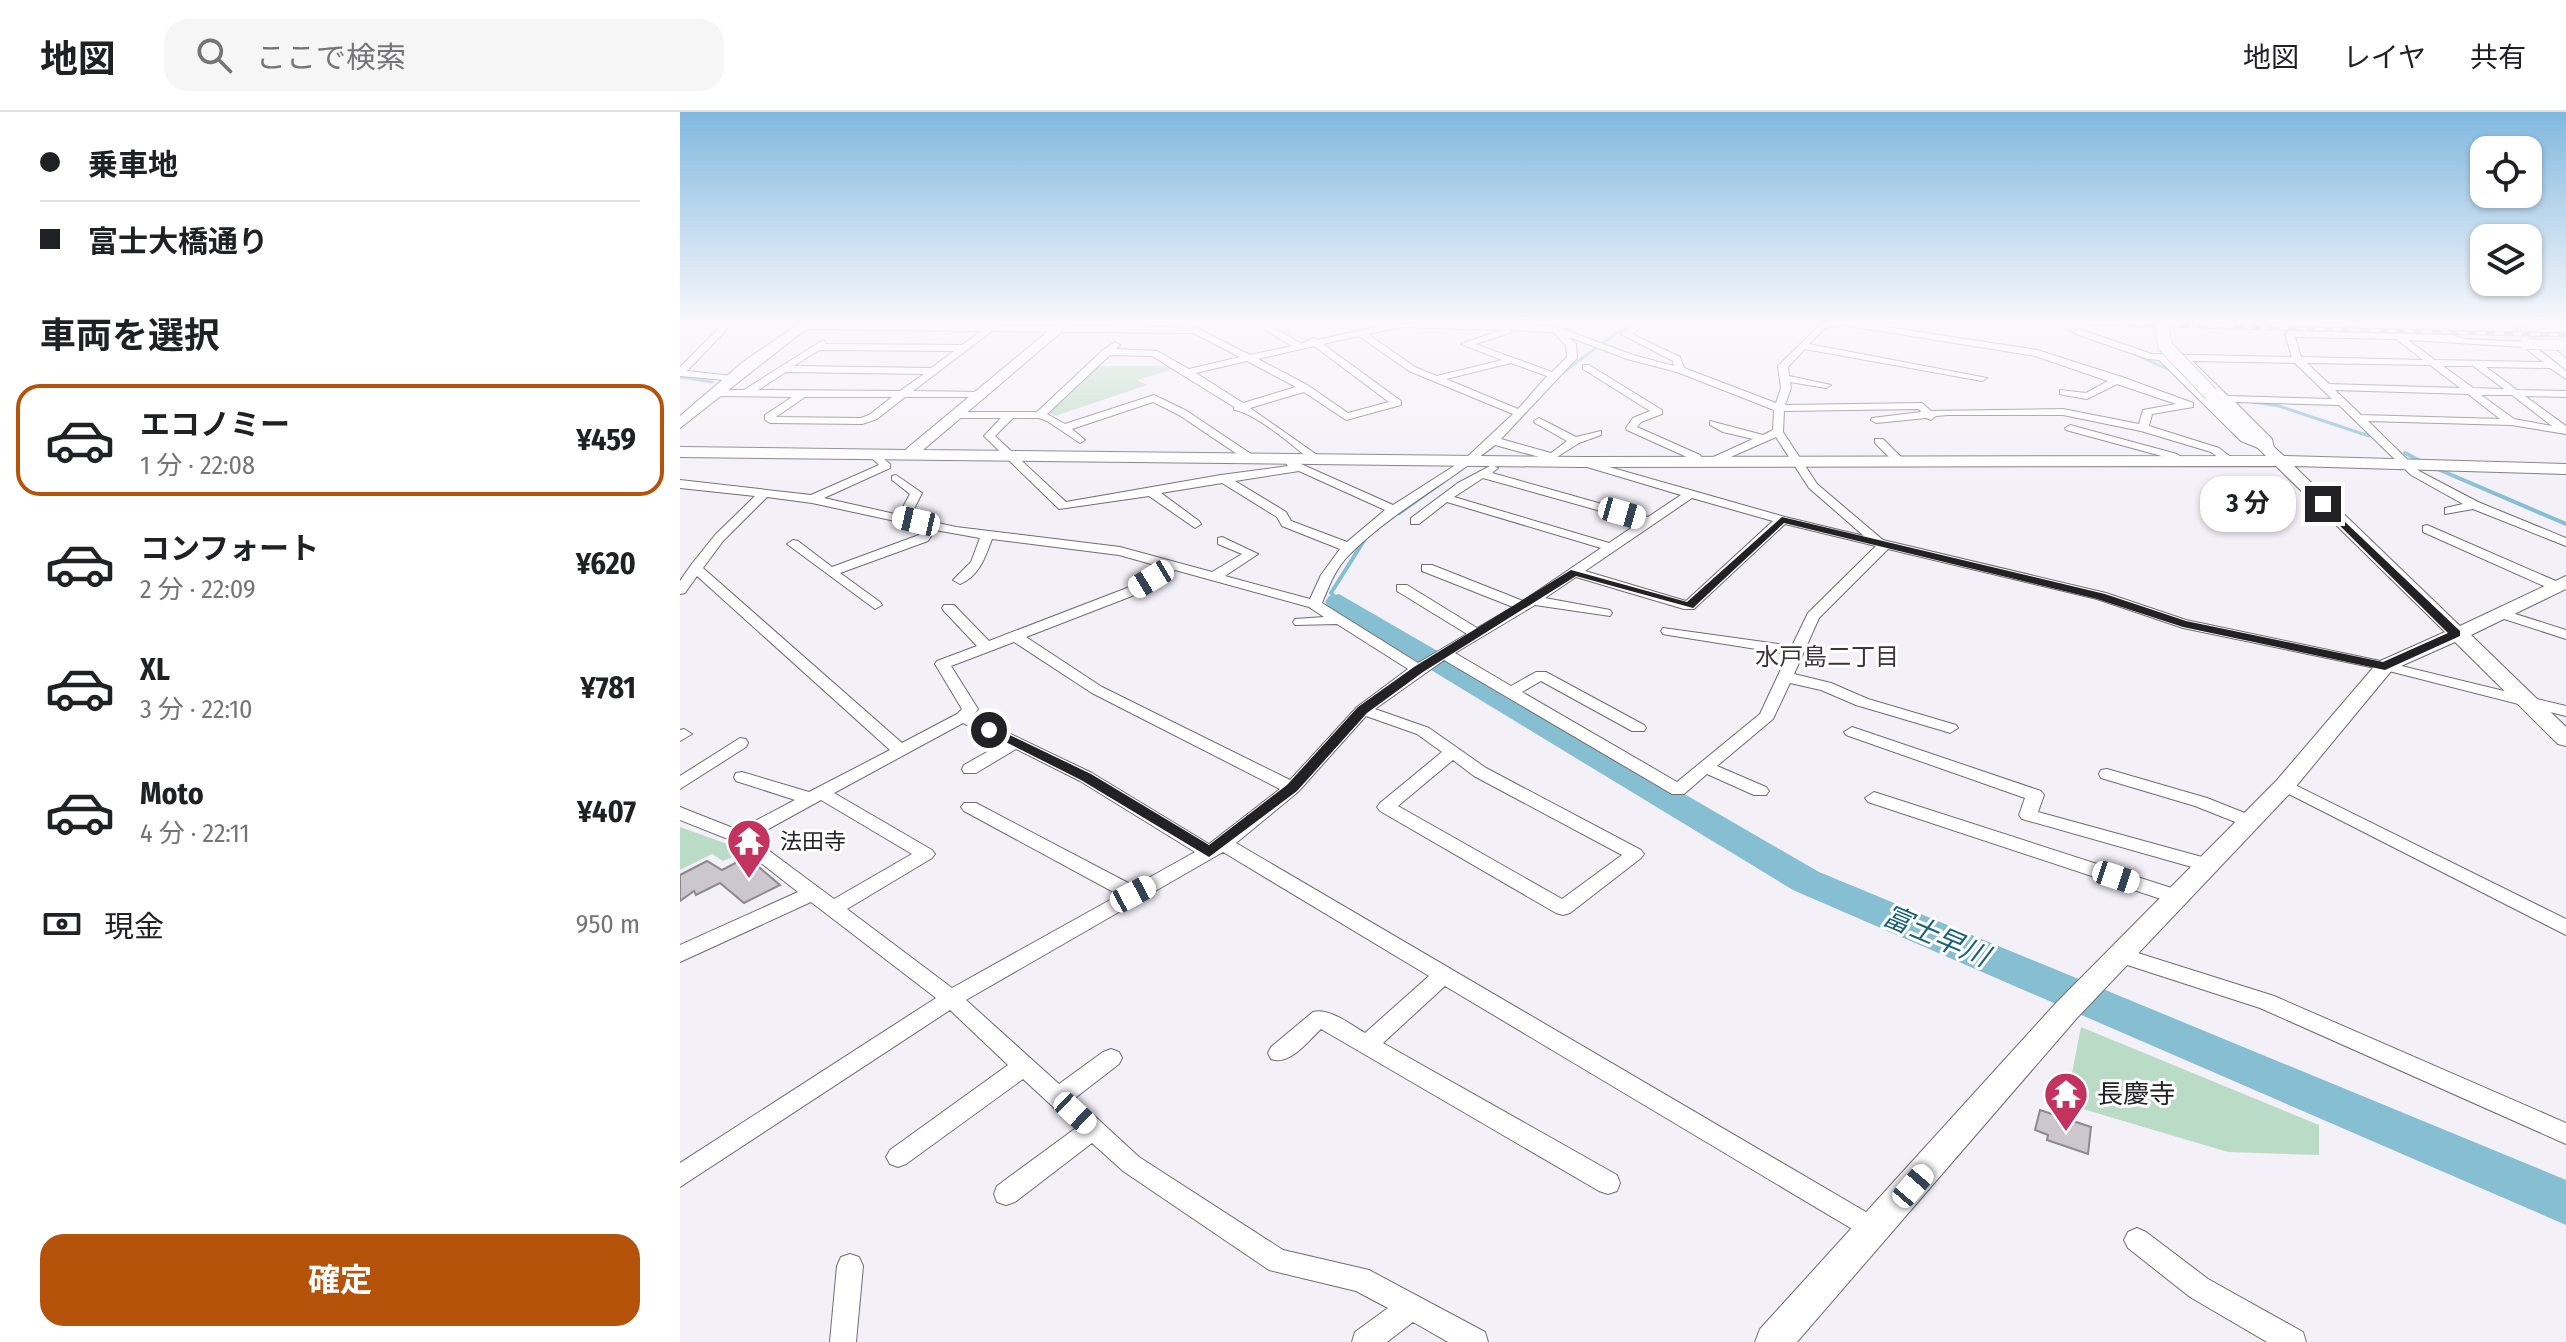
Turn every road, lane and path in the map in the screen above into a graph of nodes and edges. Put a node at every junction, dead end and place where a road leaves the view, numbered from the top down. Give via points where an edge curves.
1 (733, 379) edge
2 (767, 379) edge
3 (920, 379) edge
4 (1001, 379) edge
5 (1077, 379) edge
6 (1198, 379) edge
7 (1287, 379) edge
8 (1365, 379) edge
9 (1438, 379) edge
10 (1548, 379) edge
11 (1606, 379) edge
12 (1704, 379) edge
13 (1785, 379) edge
14 (1793, 379) edge
15 (2119, 379) edge
16 (2120, 379) edge
17 (2183, 379) edge
18 (2196, 379) edge
19 (2208, 379) edge
20 (2319, 379) edge
21 (2455, 379) edge
22 (2498, 379) edge
23 (1826, 385) dead end
24 (2327, 387) junction
25 (1305, 388) junction
26 (1915, 390) dead end
27 (2469, 390) junction
28 (2064, 392) dead end
29 (2516, 392) junction
30 (718, 393) junction
31 (747, 393) junction
32 (802, 394) junction
33 (902, 394) junction
34 (2566, 394) edge
35 (982, 395) junction
36 (2229, 399) junction
37 (2342, 402) junction
38 (2189, 405) junction
39 (2209, 405) junction
40 (1922, 406) junction
41 (1238, 408) junction
42 (1779, 408) junction
43 (2043, 411) junction
44 (1519, 413) junction
45 (958, 415) junction
46 (1010, 415) junction
47 (1040, 415) junction
48 (1931, 417) junction
49 (2359, 418) junction
50 (1876, 420) dead end
51 (1539, 421) dead end
52 (2051, 422) dead end
53 (2511, 422) junction
54 (1714, 423) dead end
55 (680, 424) edge
56 (1065, 428) junction
57 (2070, 428) dead end
58 (2143, 428) junction
59 (2566, 431) edge
60 (1778, 432) junction
61 (1597, 433) dead end
62 (1764, 438) junction
63 (1080, 440) dead end
64 (1575, 441) junction
65 (1879, 441) dead end
66 (1499, 442) junction
67 (680, 452) edge
68 (874, 454) junction
69 (909, 454) junction
70 (1011, 455) junction
71 (2274, 455) junction
72 (1250, 458) junction
73 (1548, 458) junction
74 (1705, 461) junction
75 (1796, 461) junction
76 (1899, 461) junction
77 (2180, 461) junction
78 (1581, 462) junction
79 (2231, 462) junction
80 (1309, 463) junction
81 (1484, 463) junction
82 (2407, 465) junction
83 (2566, 469) edge
84 (896, 478) dead end
85 (1221, 478) junction
86 (680, 484) edge
87 (706, 489) junction
88 (1150, 491) junction
89 (764, 494) junction
90 (1688, 495) junction
91 (680, 498) edge
92 (1446, 498) junction
93 (812, 499) junction
94 (2474, 505) junction
95 (1392, 509) junction
96 (2449, 511) dead end
97 (899, 517) junction
98 (1782, 520) junction
99 (1415, 521) dead end
100 (1650, 521) junction
101 (1195, 524) dead end
102 (931, 525) junction
103 (2427, 529) dead end
104 (987, 535) junction
105 (1222, 541) dead end
106 (2566, 542) edge
107 (793, 544) dead end
108 (1885, 545) junction
109 (1610, 547) junction
110 (1350, 548) junction
111 (1171, 567) junction
112 (696, 568) junction
113 (1427, 568) dead end
114 (832, 571) junction
115 (1575, 572) junction
116 (1213, 577) junction
117 (960, 580) dead end
118 (2563, 585) edge
119 (1402, 588) dead end
120 (680, 590) edge
121 (1528, 603) junction
122 (1314, 604) junction
123 (875, 605) dead end
124 (949, 608) dead end
125 (1605, 613) dead end
126 (2503, 614) junction
127 (1340, 620) junction
128 (1300, 622) dead end
129 (1668, 631) dead end
130 (2456, 633) junction
131 (1478, 635) junction
132 (2566, 635) edge
133 (1016, 637) junction
134 (987, 647) junction
135 (1796, 651) junction
136 (1447, 655) junction
137 (2385, 666) junction
138 (1418, 669) junction
139 (1785, 677) junction
140 (1509, 693) junction
141 (2526, 701) junction
142 (1363, 710) junction
143 (2566, 711) edge
144 (963, 717) junction
145 (1638, 728) dead end
146 (1950, 728) dead end
147 (1852, 732) dead end
148 (2566, 739) edge
149 (740, 743) dead end
150 (1015, 743) junction
151 (900, 750) junction
152 (1454, 751) junction
153 (1707, 768) junction
154 (970, 769) dead end
155 (2107, 774) dead end
156 (742, 777) dead end
157 (680, 784) edge
158 (2285, 785) junction
159 (1292, 788) junction
160 (1760, 791) dead end
161 (817, 796) junction
162 (1874, 798) dead end
163 (970, 807) dead end
164 (680, 813) edge
165 (2249, 821) junction
166 (739, 837) junction
167 (1216, 848) junction
168 (2206, 865) junction
169 (811, 894) junction
170 (1133, 894) junction
171 (2177, 897) junction
172 (832, 909) junction
173 (2566, 928) edge
174 (680, 954) edge
175 (2122, 956) junction
176 (1444, 974) junction
177 (951, 999) junction
178 (1366, 1046) junction
179 (1279, 1053) dead end
180 (1111, 1058) dead end
181 (1024, 1066) junction
182 (1058, 1098) junction
183 (1092, 1129) junction
184 (2566, 1134) edge
185 (898, 1157) dead end
186 (680, 1176) edge
187 (1608, 1183) dead end
188 (1006, 1194) dead end
189 (1874, 1230) junction
190 (2137, 1240) dead end
191 (850, 1266) dead end
192 (1410, 1308) junction
193 (843, 1342) edge
194 (1365, 1342) edge
195 (1475, 1342) edge
196 (1773, 1342) edge
197 (2293, 1342) edge

1 - 30 street
2 - 31 street
3 - 33 street
4 - 35 street
5 - 47 street
6 - 41 street
7 - 25 street
8 - 25 street via 1397,403 1346,417
9 - 44 street
10 - 44 street
11 - 74 street via 1658,412 1631,428
12 - 42 street
13 - 42 street
14 - 23 street
15 - 28 street via 2087,396
16 - 38 street
17 - 39 street
18 - 71 street, bridge
19 - 36 street
20 - 24 street
21 - 27 street
22 - 29 street
24 - 27 street
24 - 37 street
25 - 41 street
26 - 40 street
27 - 29 street
27 - 53 street
29 - 34 street
29 - 59 street
30 - 31 street
30 - 55 street
31 - 32 street
32 - 33 street
32 - 33 street via 770,420 862,421
33 - 35 street
35 - 45 street
36 - 37 street
36 - 71 street via 2268,441
37 - 49 street
38 - 39 street
38 - 58 street via 2147,412
39 - 71 street via 2245,439
40 - 42 street
40 - 48 street
41 - 80 street via 1286,434
42 - 60 street
43 - 48 street via 1948,412
43 - 52 street
43 - 58 street
44 - 66 street
45 - 46 street
45 - 69 street
46 - 47 street
46 - 70 street via 989,436
47 - 56 street
48 - 50 street
49 - 53 street
49 - 82 street
51 - 64 street
53 - 59 street
54 - 62 street
56 - 63 street
56 - 72 street via 1154,398
57 - 77 street
58 - 79 street via 2215,450
60 - 62 street
60 - 75 street
61 - 64 street
62 - 74 street
64 - 73 street
65 - 76 street
66 - 73 street
66 - 81 street
67 - 68 street
68 - 69 street
68 - 93 street via 886,466
69 - 70 street
70 - 72 street
70 - 88 street via 1063,506
71 - 79 street
71 - 82 street
71 - 130 street
72 - 80 street
73 - 78 street
73 - 81 street
74 - 75 street
74 - 78 street
75 - 76 street
75 - 108 street via 1813,486 1849,520
76 - 77 street
77 - 79 street
78 - 90 street
80 - 81 street
80 - 85 street
80 - 95 street
81 - 92 street
81 - 95 street
81 - 100 street
82 - 83 street
82 - 94 street
84 - 97 street via 916,493
85 - 88 street
85 - 110 street via 1282,515 1286,523
86 - 87 street
87 - 89 street
87 - 91 street
88 - 101 street
89 - 93 street
89 - 112 street
90 - 98 street
90 - 100 street
92 - 99 street
92 - 109 street
93 - 97 street
94 - 96 street
94 - 106 street
95 - 110 street
97 - 102 street
98 - 108 street
98 - 115 street via 1689,606
100 - 109 street
102 - 104 street
102 - 114 street via 924,538
103 - 118 street
104 - 111 street via 1120,551
104 - 117 street via 977,563
105 - 116 street via 1252,554
107 - 114 street
108 - 135 street via 1813,616
108 - 137 street via 2101,596 2183,624
109 - 115 street
110 - 122 street
111 - 116 street
111 - 133 street via 1132,591
112 - 120 street
112 - 151 street
113 - 121 street
114 - 123 street
115 - 121 street
116 - 122 street
118 - 126 street
119 - 131 street
121 - 125 street
121 - 131 street
122 - 127 street
124 - 134 street
126 - 130 street
126 - 132 street
127 - 128 street
127 - 138 street
129 - 135 street
130 - 137 street
130 - 141 street
131 - 136 street
133 - 134 street
133 - 159 street via 1097,690
134 - 144 street via 942,664 970,709
135 - 139 street
136 - 138 street
136 - 140 street
137 - 141 street
137 - 158 street
138 - 142 street
139 - 146 street
139 - 153 street via 1767,716
140 - 145 street via 1541,675
140 - 153 street via 1678,790
141 - 143 street
141 - 148 street
142 - 152 street via 1423,731
142 - 159 street
144 - 150 street
144 - 151 street
147 - 168 street via 2035,795 2028,815
149 - 157 street
150 - 154 street
150 - 167 street
151 - 161 street
152 - 152 street via 1386,807 1563,908 1635,854 1480,772
153 - 160 street
155 - 165 street
156 - 161 street
158 - 165 street
158 - 173 street
159 - 167 street
161 - 166 street
161 - 172 street via 926,854
162 - 171 street
163 - 170 street
164 - 166 street
165 - 168 street
166 - 169 street
167 - 170 street
167 - 176 street
168 - 171 street
169 - 172 street
169 - 174 street
170 - 177 street
171 - 175 street
172 - 177 street
175 - 184 street via 2267,1002
175 - 189 street
176 - 178 street
176 - 189 street
177 - 181 street
177 - 186 street
178 - 179 street via 1320,1018
178 - 187 street
180 - 182 street
181 - 182 street
181 - 185 street
182 - 183 street
183 - 188 street
183 - 192 street via 1131,1164 1278,1261 1360,1279
189 - 196 street
190 - 197 street via 2199,1288
191 - 193 street
192 - 194 street
192 - 195 street

